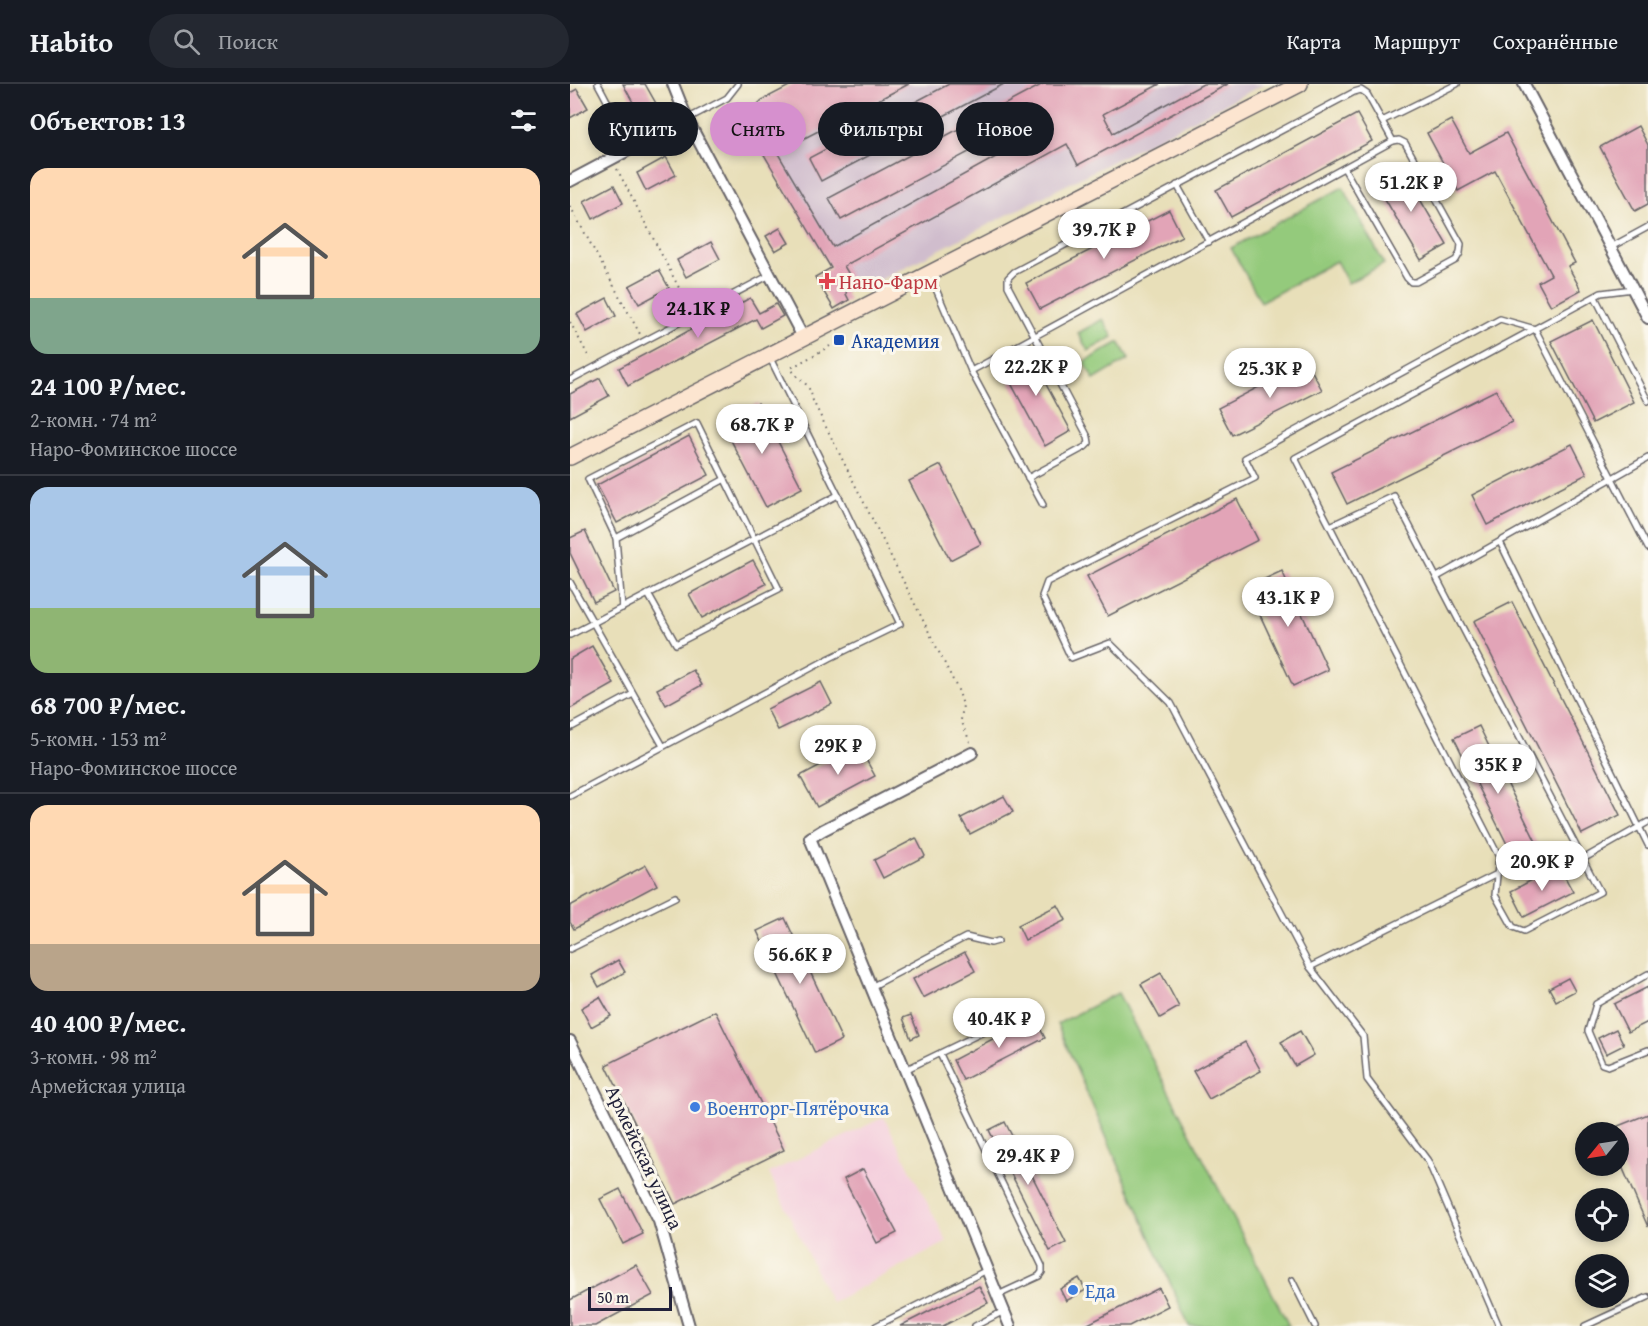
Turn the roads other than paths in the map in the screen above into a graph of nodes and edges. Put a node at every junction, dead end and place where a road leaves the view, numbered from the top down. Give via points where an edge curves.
1 (598, 84) edge
2 (674, 84) edge
3 (738, 84) edge
4 (1300, 84) edge
5 (1457, 84) edge
6 (1524, 84) edge
7 (608, 102) edge
8 (681, 102) edge
9 (698, 113) edge
10 (1382, 121) junction
11 (698, 140) edge
12 (1393, 141) junction
13 (618, 156) edge
14 (1344, 168) junction
15 (570, 181) edge
16 (1177, 185) junction
17 (1648, 227) edge
18 (1209, 242) junction
19 (1611, 247) junction
20 (929, 274) junction
21 (770, 275) junction
22 (1633, 289) junction
23 (1595, 297) junction
24 (1646, 311) edge
25 (1535, 329) junction
26 (1035, 337) junction
27 (804, 339) junction
28 (769, 356) junction
29 (971, 371) junction
30 (570, 380) edge
31 (1648, 401) edge
32 (570, 457) edge
33 (1648, 458) edge
34 (1028, 478) junction
35 (725, 479) junction
36 (1612, 479) junction
37 (838, 495) junction
38 (1043, 505) dead end
39 (1330, 526) junction
40 (616, 538) junction
41 (754, 539) junction
42 (1500, 542) junction
43 (1648, 548) edge
44 (1437, 577) junction
45 (570, 582) edge
46 (648, 594) junction
47 (622, 608) junction
48 (593, 623) junction
49 (570, 635) edge
50 (633, 694) junction
51 (570, 728) edge
52 (663, 747) junction
53 (972, 753) road end
54 (570, 796) edge
55 (1648, 822) edge
56 (1639, 826) junction
57 (1648, 845) edge
58 (1583, 859) junction
59 (1497, 874) junction
60 (675, 897) dead end
61 (998, 941) dead end
62 (570, 949) edge
63 (1310, 967) junction
64 (1648, 974) edge
65 (872, 987) junction
66 (1031, 1009) dead end
67 (570, 1041) edge
68 (1648, 1050) edge
69 (940, 1054) junction
70 (905, 1070) junction
71 (987, 1270) junction
72 (1292, 1280) dead end
73 (998, 1295) junction
74 (1648, 1297) edge
75 (1004, 1311) junction
76 (689, 1326) edge
77 (876, 1326) edge
78 (975, 1326) edge
79 (1010, 1326) edge
80 (1315, 1326) edge
81 (1499, 1326) edge
82 (1585, 1326) edge

1 - 7 lane
2 - 8 street
3 - 9 lane via 727,98
4 - 20 main road
5 - 10 lane
6 - 19 street
10 - 12 lane
10 - 16 lane via 1367,94 1361,90 1354,92
11 - 21 street
12 - 14 lane
12 - 14 lane via 1405,143 1461,244 1456,260 1446,266 1411,282
13 - 15 street
14 - 18 lane
16 - 18 lane
16 - 26 lane via 1008,278 1008,286
17 - 19 lane
18 - 26 lane
19 - 22 street
20 - 27 main road
20 - 29 lane
21 - 27 street
21 - 30 lane
22 - 23 lane
22 - 24 street
23 - 25 lane
23 - 31 lane
25 - 36 lane
25 - 39 lane via 1295,458
25 - 63 lane via 1500,319 1245,458 1255,478 1047,582 1042,596 1071,658 1110,643 1171,703
26 - 29 lane
26 - 34 lane via 1089,443
27 - 28 main road
28 - 32 main road
28 - 37 lane
29 - 34 lane
33 - 36 lane
34 - 38 lane
35 - 40 lane
35 - 40 lane via 697,423 588,479
35 - 41 lane
36 - 42 lane
36 - 43 lane
37 - 41 lane
37 - 52 lane via 900,624
39 - 44 lane via 1394,496
39 - 59 lane via 1499,857
40 - 47 lane
41 - 46 lane
41 - 46 lane via 779,589 711,626 675,644
42 - 44 lane
42 - 56 lane
44 - 58 lane
45 - 48 lane
46 - 47 lane
47 - 48 lane
48 - 49 lane
48 - 50 lane
50 - 51 lane
50 - 52 lane
52 - 54 lane
53 - 65 street via 810,838
55 - 56 lane
56 - 57 lane
56 - 58 lane
58 - 59 lane via 1600,892 1524,931 1513,927 1495,895
59 - 63 lane
60 - 62 lane
61 - 65 lane via 966,937
63 - 81 lane via 1363,1036 1367,1079 1428,1161
64 - 68 lane via 1596,1004 1588,1031 1602,1064 1608,1066
65 - 70 street
66 - 69 lane
67 - 76 street, Армейская улица via 659,1221
69 - 70 lane
69 - 73 lane via 1042,1266 1039,1276
70 - 71 street
71 - 73 street
71 - 77 lane
72 - 80 lane
73 - 75 street
74 - 82 lane
75 - 78 lane
75 - 79 street

